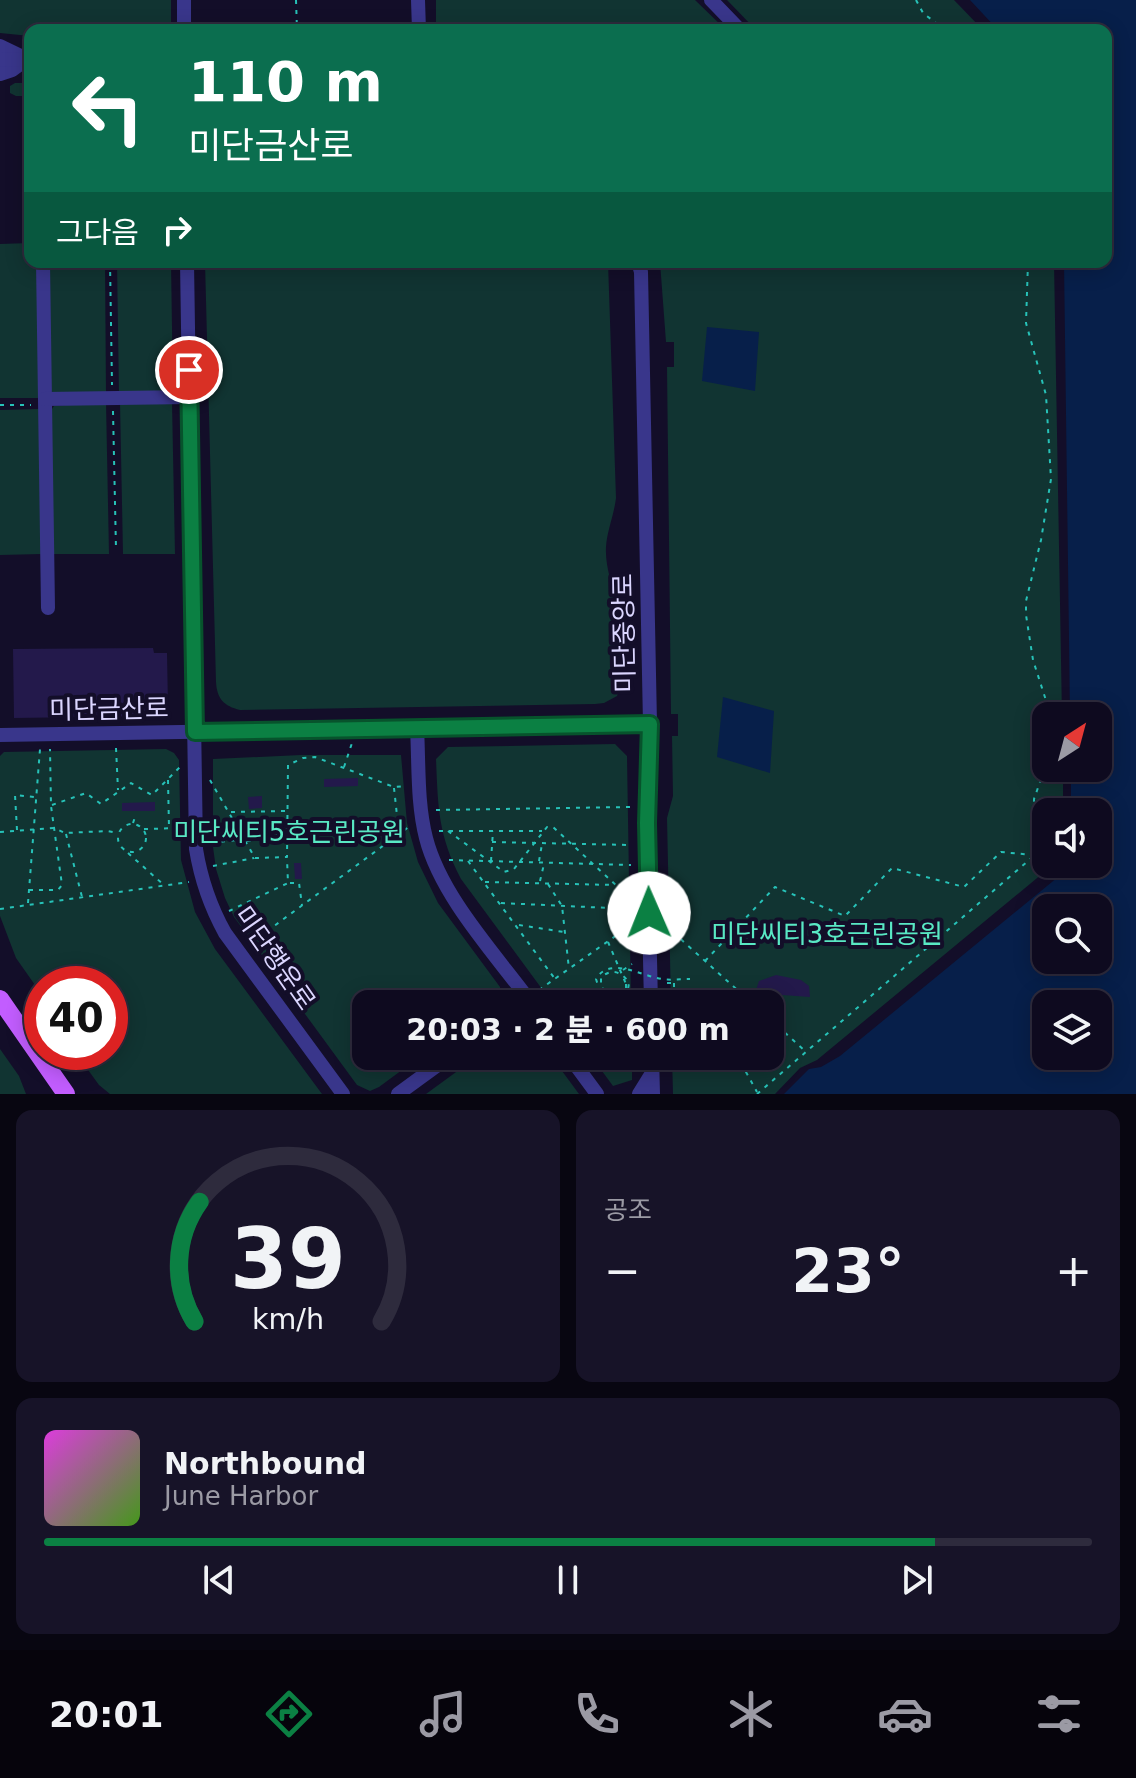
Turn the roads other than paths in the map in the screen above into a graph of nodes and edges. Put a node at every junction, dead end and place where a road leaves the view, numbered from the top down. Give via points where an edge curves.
1 (184, 0) edge
2 (418, 0) edge
3 (711, 0) edge
4 (184, 24) edge
5 (419, 24) edge
6 (734, 24) edge
7 (0, 46) edge
8 (24, 57) edge
9 (24, 59) edge
10 (0, 60) edge
11 (24, 62) edge
12 (0, 74) edge
13 (43, 268) edge
14 (187, 268) edge
15 (639, 268) edge
16 (190, 397) junction
17 (45, 402) junction
18 (48, 608) dead end
19 (650, 724) junction
20 (417, 728) junction
21 (195, 732) junction
22 (0, 735) edge
23 (523, 990) edge
24 (651, 990) edge
25 (0, 999) edge
26 (431, 1070) edge
27 (579, 1070) edge
28 (652, 1072) joint
29 (594, 1091) edge
30 (66, 1094) edge
31 (343, 1094) edge
32 (398, 1094) edge
33 (606, 1094) edge
34 (639, 1094) edge
35 (653, 1094) edge

1 - 4 street
2 - 5 street
3 - 6 street
7 - 8 street
9 - 10 street
11 - 12 street
13 - 17 street
14 - 16 street, 미단행운로
15 - 19 street, 미단중앙로
16 - 17 street
16 - 21 street, 미단행운로
17 - 18 street
19 - 20 street, 미단금산로
19 - 24 street, 미단중앙로
20 - 21 street, 미단금산로
20 - 23 street via 420,810 427,842 457,902
21 - 22 street, 미단금산로
21 - 31 street, 미단행운로 via 196,849 212,909
25 - 30 main road
26 - 32 street
27 - 29 street
28 - 34 street
28 - 35 street
29 - 33 street

